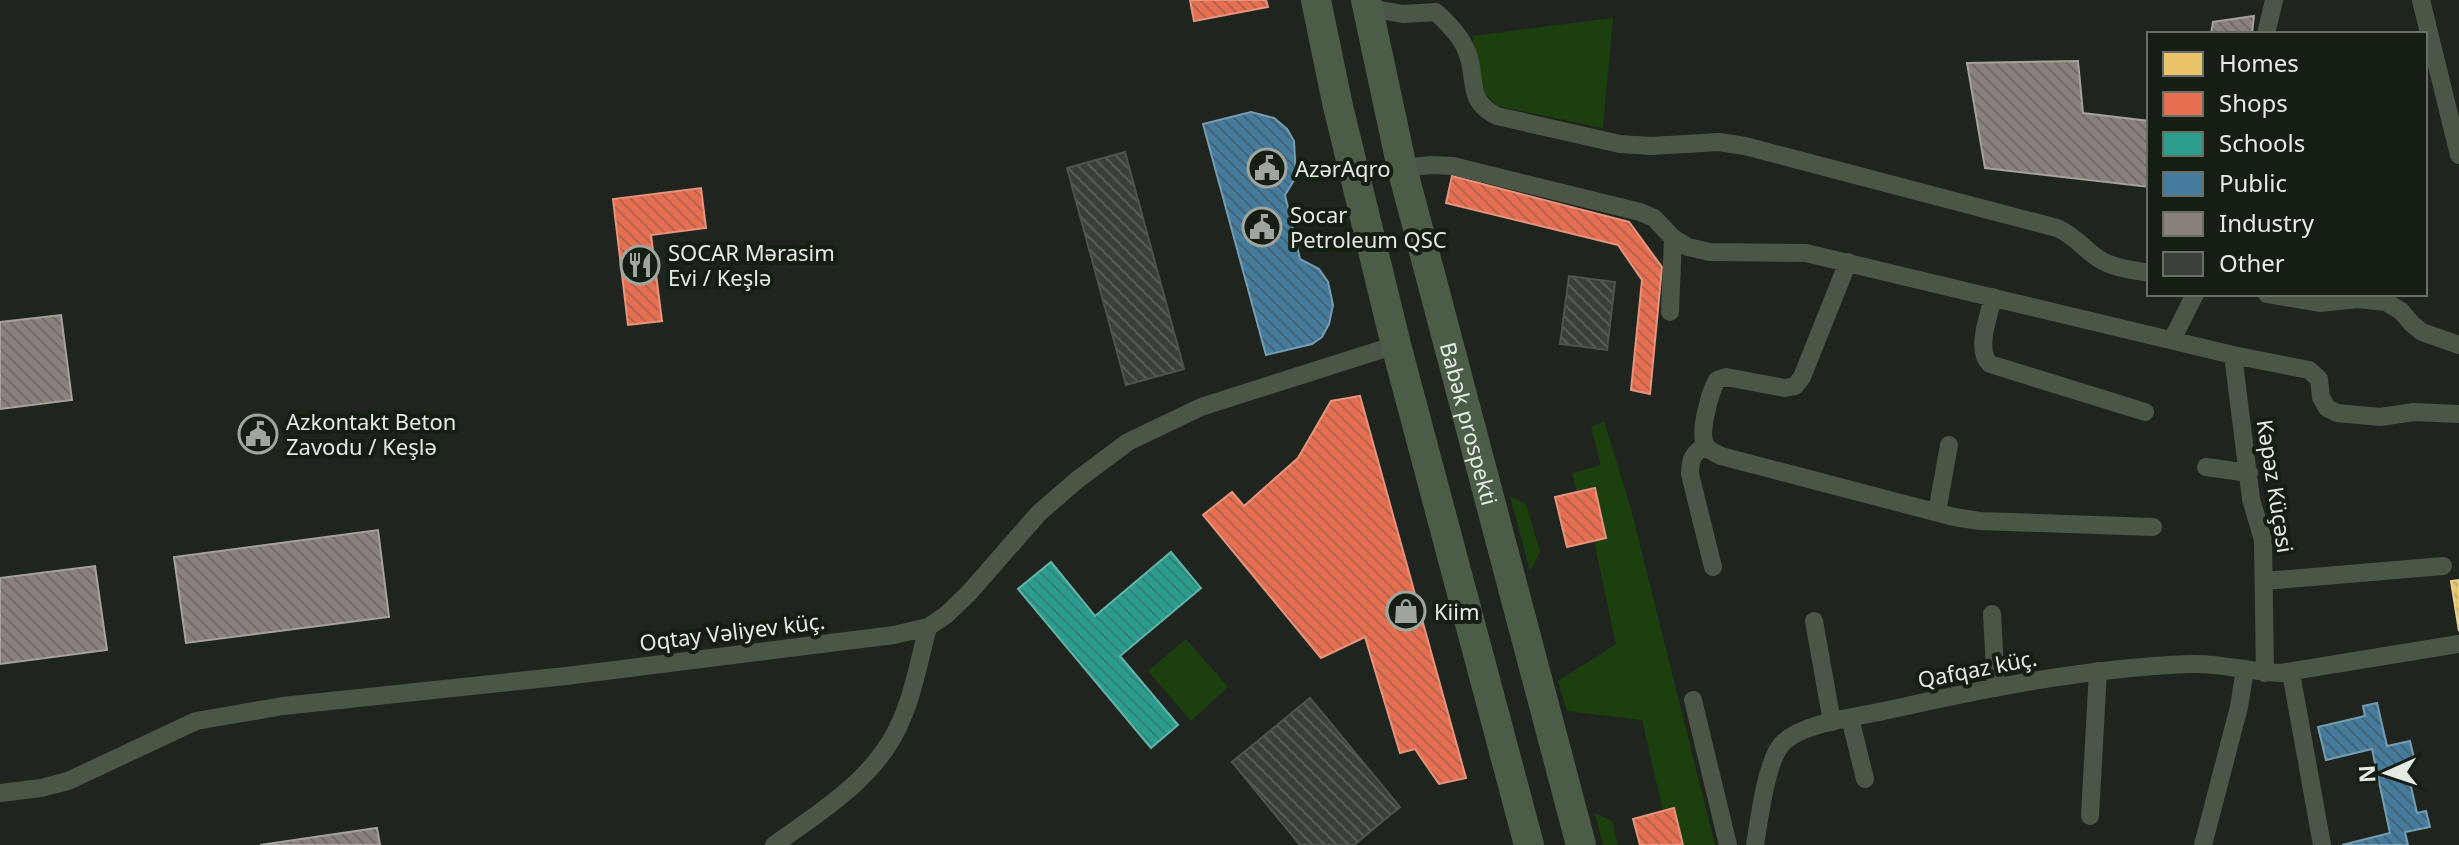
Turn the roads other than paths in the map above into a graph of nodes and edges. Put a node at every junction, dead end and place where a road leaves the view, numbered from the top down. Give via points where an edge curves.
1 (1316, 0) edge
2 (2274, 0) edge
3 (2421, 0) edge
4 (1370, 3) edge
5 (2266, 32) edge
6 (2459, 155) edge
7 (1402, 168) junction
8 (1673, 238) junction
9 (1848, 262) junction
10 (2147, 273) edge
11 (2194, 296) edge
12 (2279, 296) edge
13 (1993, 297) junction
14 (1670, 312) dead end
15 (2172, 340) junction
16 (1396, 345) junction
17 (2459, 345) edge
18 (2233, 355) junction
19 (2145, 412) dead end
20 (2459, 414) edge
21 (1705, 445) junction
22 (1949, 445) dead end
23 (2206, 467) dead end
24 (2249, 473) junction
25 (1937, 512) junction
26 (2153, 527) dead end
27 (2443, 566) dead end
28 (1713, 567) dead end
29 (2265, 581) junction
30 (1992, 614) dead end
31 (1814, 621) dead end
32 (928, 627) junction
33 (2459, 644) edge
34 (2245, 669) junction
35 (2098, 671) junction
36 (2265, 673) junction
37 (2291, 673) junction
38 (1996, 688) junction
39 (1693, 700) dead end
40 (1841, 720) junction
41 (1865, 779) dead end
42 (0, 793) edge
43 (2090, 816) dead end
44 (774, 845) edge
45 (1529, 845) edge
46 (1581, 845) edge
47 (1728, 845) edge
48 (1755, 845) edge
49 (2203, 845) edge
50 (2322, 845) edge

1 - 16 main road
2 - 5 street
3 - 6 street
4 - 7 main road, Babək prospekti
4 - 10 street via 1403,14 1436,12 1467,52 1475,96 1497,116 1620,144 1745,146 2057,228 2114,266
7 - 8 street via 1453,166 1640,212
7 - 46 main road, Babək prospekti
8 - 9 street via 1710,252 1806,253
8 - 14 street
9 - 13 street
9 - 21 street via 1795,386 1717,380
11 - 15 street
12 - 17 street via 2320,303 2386,302 2422,332
13 - 15 street
13 - 19 street via 1983,348 1990,364
15 - 18 street
16 - 32 street, Oqtay Vəliyev küç. via 1201,407 1128,442 1039,513 968,594
16 - 45 main road
18 - 20 street via 2309,370 2319,379 2327,408 2337,413
18 - 24 street, Kəpəz Küçəsi
21 - 25 street via 1721,456
21 - 28 street via 1690,460 1690,474
22 - 25 street
23 - 24 street
24 - 29 street, Kəpəz Küçəsi via 2263,540
25 - 26 street via 1980,521
27 - 29 street
29 - 36 street, Kəpəz Küçəsi
30 - 38 street
31 - 40 street
32 - 42 street, Oqtay Vəliyev küç. via 196,721 68,781
32 - 44 street via 891,741 861,780
33 - 37 street, Qafqaz küç.
34 - 35 street, Qafqaz küç. via 2191,664
34 - 36 street, Qafqaz küç.
34 - 49 street
35 - 38 street, Qafqaz küç.
35 - 43 street
36 - 37 street, Qafqaz küç.
37 - 50 street
38 - 40 street, Qafqaz küç.
39 - 47 street
40 - 41 street
40 - 48 street, Qafqaz küç. via 1790,737 1780,746

